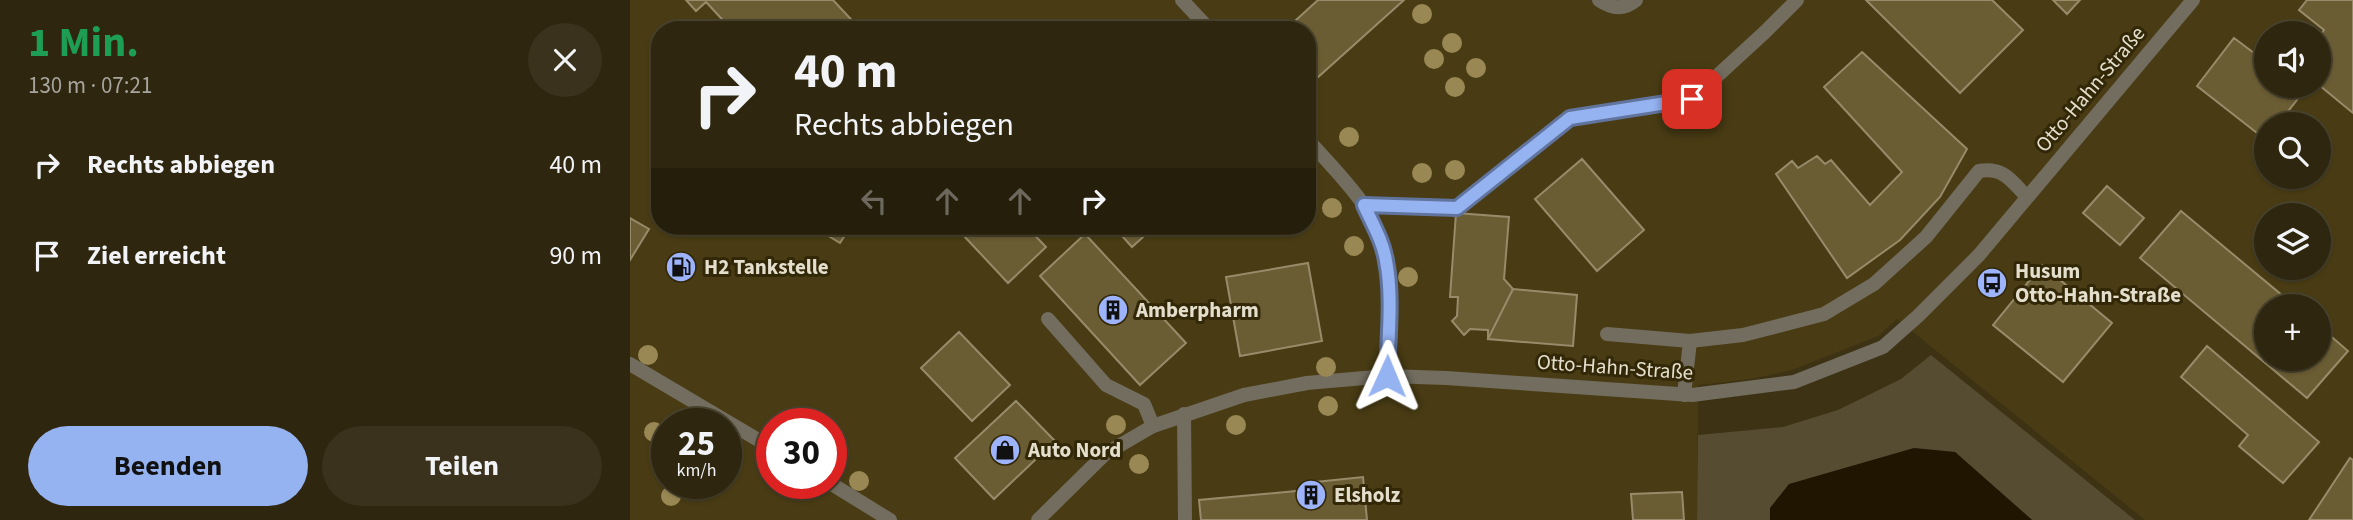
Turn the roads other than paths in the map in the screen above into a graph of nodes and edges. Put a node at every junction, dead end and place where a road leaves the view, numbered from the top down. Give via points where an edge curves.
1 (1182, 0) edge
2 (1600, 0) edge
3 (1636, 0) edge
4 (1797, 0) edge
5 (2193, 0) edge
6 (1202, 21) edge
7 (1316, 149) edge
8 (2026, 196) junction
9 (1364, 205) junction
10 (1048, 319) dead end
11 (1607, 334) dead end
12 (1690, 341) junction
13 (630, 364) edge
14 (1387, 376) junction
15 (1684, 395) junction
16 (1184, 414) junction
17 (1153, 426) junction
18 (756, 438) edge
19 (847, 493) edge
20 (890, 520) edge
21 (1038, 520) edge
22 (1185, 520) edge

1 - 6 street
2 - 3 street via 1621,8
4 - 9 street via 1692,99 1570,118 1457,208
5 - 8 street, Otto-Hahn-Straße
7 - 9 street
8 - 12 street via 2007,176 1992,169 1979,171 1926,237 1874,284 1824,314 1743,335
8 - 15 street, Otto-Hahn-Straße via 1979,255 1883,347 1794,382
9 - 14 street via 1386,261
10 - 17 street via 1106,385 1144,404
11 - 12 street
12 - 15 street
13 - 18 street
14 - 15 street, Otto-Hahn-Straße
14 - 16 street, Otto-Hahn-Straße via 1307,383 1244,395
16 - 17 street, Otto-Hahn-Straße
16 - 22 street
17 - 21 street, Otto-Hahn-Straße via 1105,454
19 - 20 street

